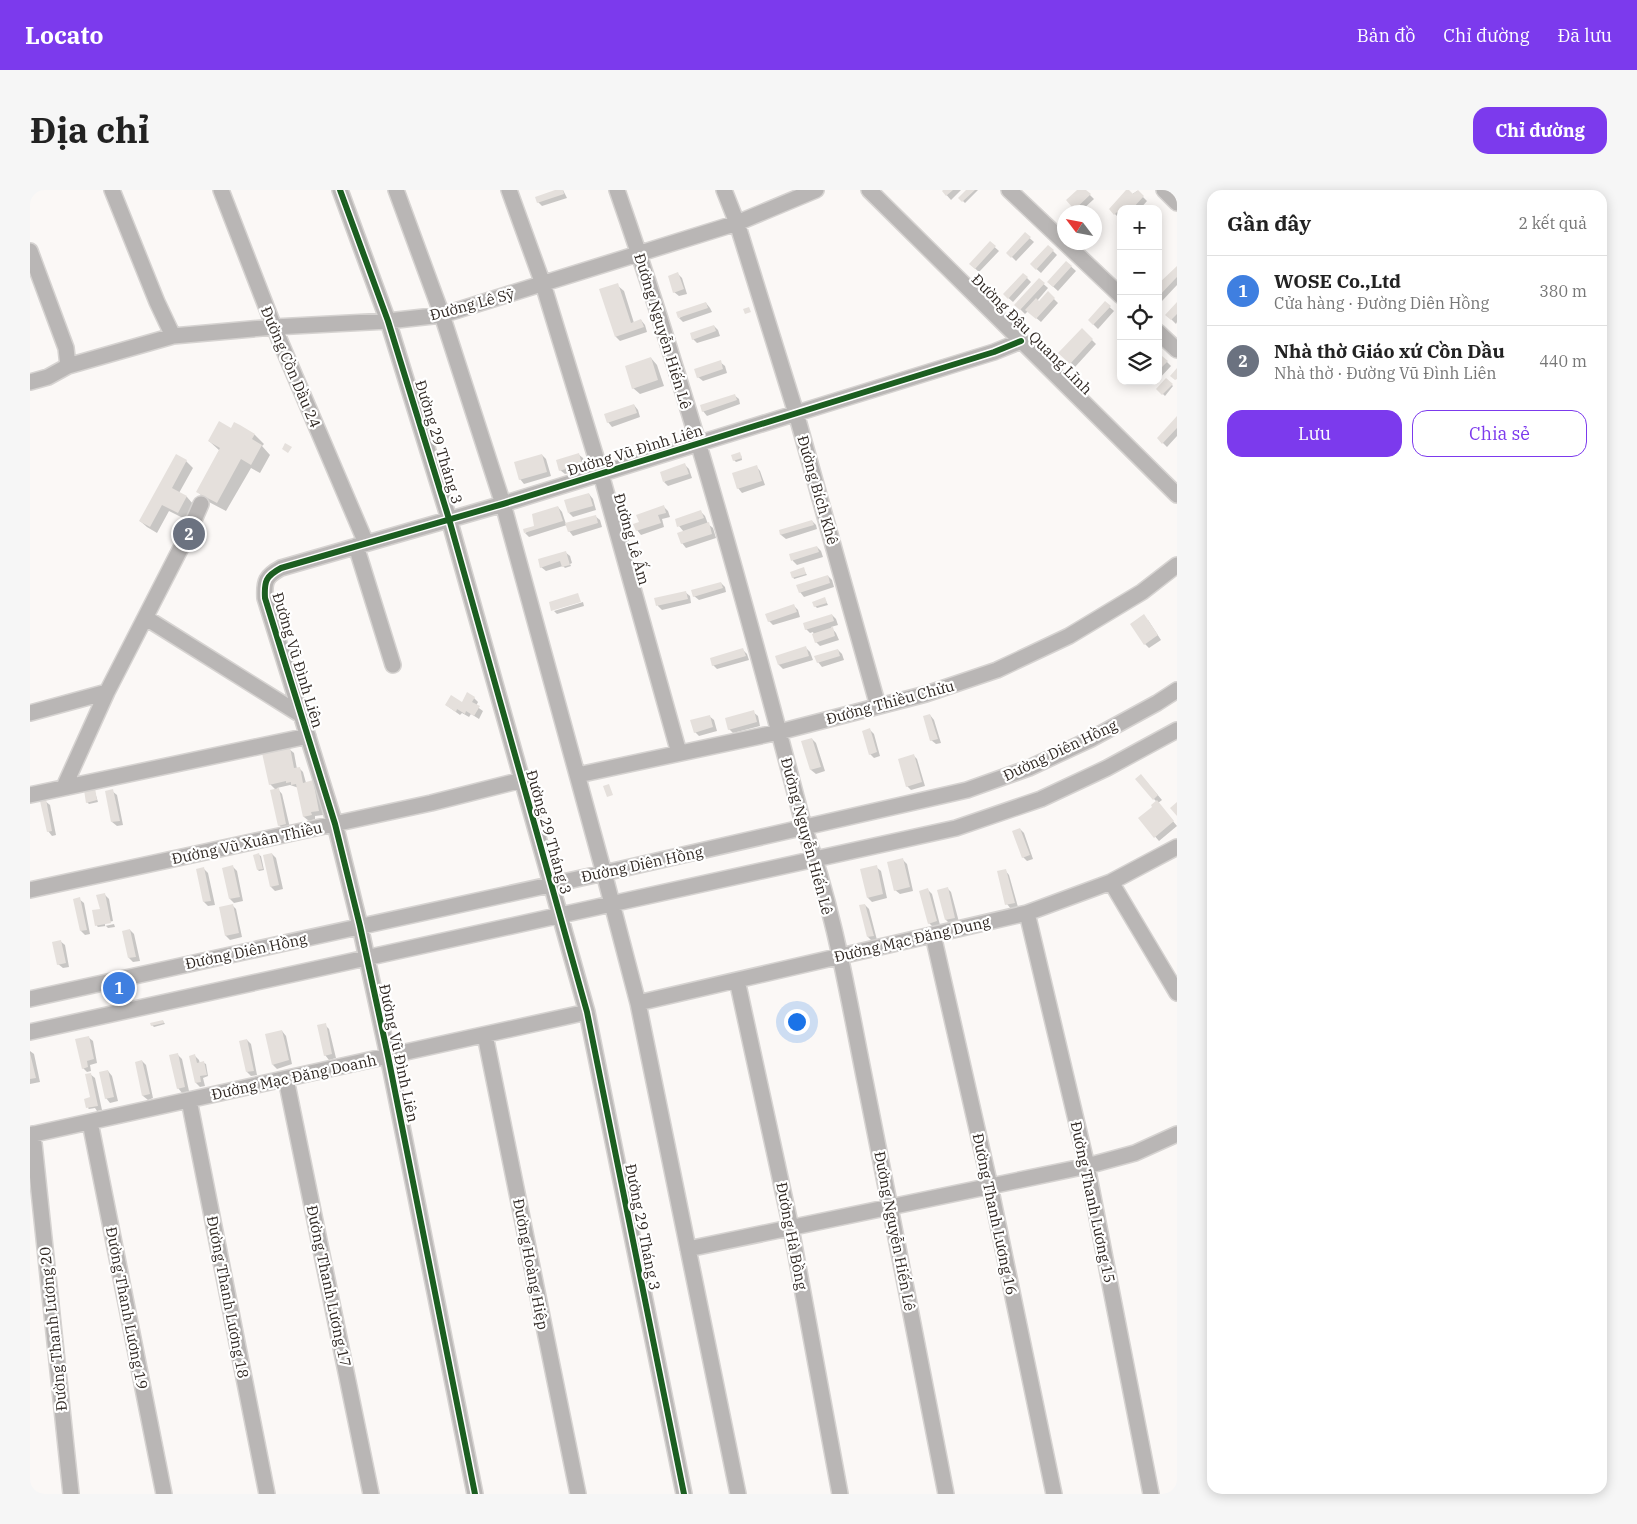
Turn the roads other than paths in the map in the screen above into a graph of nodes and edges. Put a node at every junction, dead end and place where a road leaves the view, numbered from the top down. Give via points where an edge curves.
1 (112, 190) edge
2 (221, 190) edge
3 (340, 190) edge
4 (396, 190) edge
5 (509, 190) edge
6 (617, 190) edge
7 (724, 190) edge
8 (816, 190) edge
9 (869, 190) edge
10 (1009, 190) edge
11 (1164, 190) edge
12 (1177, 203) edge
13 (737, 223) junction
14 (30, 251) edge
15 (639, 253) junction
16 (542, 284) junction
17 (1120, 295) edge
18 (442, 315) junction
19 (388, 321) junction
20 (274, 327) junction
21 (173, 336) junction
22 (1162, 336) edge
23 (1021, 342) junction
24 (1177, 350) edge
25 (68, 366) junction
26 (30, 382) edge
27 (796, 413) junction
28 (698, 444) junction
29 (600, 474) junction
30 (1177, 496) edge
31 (201, 504) dead end
32 (504, 504) junction
33 (449, 519) junction
34 (361, 545) junction
35 (1177, 565) edge
36 (146, 618) junction
37 (393, 665) dead end
38 (1177, 690) edge
39 (107, 692) junction
40 (878, 706) junction
41 (30, 712) edge
42 (301, 715) junction
43 (1177, 730) edge
44 (779, 732) junction
45 (308, 736) junction
46 (679, 753) junction
47 (578, 775) junction
48 (522, 780) junction
49 (64, 787) junction
50 (30, 795) edge
51 (335, 824) junction
52 (804, 827) junction
53 (1177, 847) edge
54 (816, 859) junction
55 (604, 873) junction
56 (1111, 882) junction
57 (551, 884) junction
58 (30, 890) edge
59 (612, 904) junction
60 (1027, 913) junction
61 (560, 915) junction
62 (360, 926) junction
63 (933, 934) junction
64 (839, 956) junction
65 (367, 958) junction
66 (737, 980) junction
67 (1177, 994) edge
68 (30, 999) edge
69 (638, 1003) junction
70 (587, 1012) junction
71 (30, 1032) edge
72 (485, 1035) junction
73 (388, 1056) junction
74 (286, 1078) junction
75 (189, 1100) junction
76 (90, 1122) junction
77 (32, 1134) edge
78 (1177, 1134) edge
79 (1087, 1166) junction
80 (990, 1186) junction
81 (891, 1207) junction
82 (792, 1228) junction
83 (688, 1249) junction
84 (71, 1494) edge
85 (164, 1494) edge
86 (267, 1494) edge
87 (372, 1494) edge
88 (475, 1494) edge
89 (578, 1494) edge
90 (684, 1494) edge
91 (738, 1494) edge
92 (840, 1494) edge
93 (946, 1494) edge
94 (1054, 1494) edge
95 (1150, 1494) edge

1 - 21 street
2 - 20 street, Đường Cồn Dầu 24
3 - 19 street, Đường 29 Tháng 3
4 - 18 street
5 - 16 street, Đường Lê Ấm
6 - 15 street, Đường Nguyễn Hiến Lê
7 - 13 street, Đường Bích Khê
8 - 13 street, Đường Lê Sỹ
9 - 23 street, Đường Đậu Quang Lĩnh
10 - 17 street
11 - 12 street
13 - 15 street, Đường Lê Sỹ
13 - 27 street, Đường Bích Khê
14 - 25 street via 66,348
15 - 16 street, Đường Lê Sỹ
15 - 28 street, Đường Nguyễn Hiến Lê
16 - 18 street, Đường Lê Sỹ
16 - 29 street, Đường Lê Ấm
18 - 19 street, Đường Lê Sỹ
18 - 32 street
19 - 20 street, Đường Lê Sỹ
19 - 33 street, Đường 29 Tháng 3
20 - 21 street, Đường Lê Sỹ
20 - 34 street, Đường Cồn Dầu 24
21 - 25 street, Đường Lê Sỹ
22 - 24 street
23 - 27 street, Đường Vũ Đình Liên
23 - 30 street, Đường Đậu Quang Lĩnh
25 - 26 street, Đường Lê Sỹ
27 - 28 street, Đường Vũ Đình Liên
27 - 40 street, Đường Bích Khê
28 - 29 street, Đường Vũ Đình Liên
28 - 44 street, Đường Nguyễn Hiến Lê
29 - 32 street, Đường Vũ Đình Liên
29 - 46 street, Đường Lê Ấm
31 - 36 street
32 - 33 street, Đường Vũ Đình Liên
32 - 47 street
33 - 34 street, Đường Vũ Đình Liên
33 - 48 street, Đường 29 Tháng 3
34 - 37 street, Đường Cồn Dầu 24
34 - 42 street, Đường Vũ Đình Liên via 281,568 270,574 264,585 265,598
35 - 40 street, Đường Thiều Chửu via 1142,592 1069,636 997,670
36 - 39 street
36 - 42 street
38 - 52 street, Đường Diên Hồng via 1090,739 1029,768 967,790
39 - 41 street
39 - 49 street
40 - 44 street, Đường Thiều Chửu
42 - 45 street, Đường Vũ Đình Liên
43 - 54 street via 1041,799 956,828
44 - 46 street, Đường Thiều Chửu
44 - 52 street, Đường Nguyễn Hiến Lê
45 - 49 street
45 - 51 street, Đường Vũ Đình Liên
46 - 47 street, Đường Thiều Chửu
47 - 55 street
48 - 51 street, Đường Vũ Xuân Thiều
48 - 57 street, Đường 29 Tháng 3
49 - 50 street
51 - 58 street, Đường Vũ Xuân Thiều
51 - 62 street, Đường Vũ Đình Liên
52 - 54 street, Đường Nguyễn Hiến Lê
52 - 55 street, Đường Diên Hồng
53 - 56 street, Đường Mạc Đăng Dung
54 - 59 street
54 - 64 street, Đường Nguyễn Hiến Lê
55 - 57 street, Đường Diên Hồng
55 - 59 street
56 - 60 street, Đường Mạc Đăng Dung
56 - 67 street
57 - 61 street, Đường 29 Tháng 3
57 - 62 street, Đường Diên Hồng
59 - 61 street
59 - 69 street
60 - 63 street, Đường Mạc Đăng Dung
60 - 79 street, Đường Thanh Lương 15
61 - 65 street
61 - 70 street, Đường 29 Tháng 3
62 - 65 street, Đường Vũ Đình Liên
62 - 68 street, Đường Diên Hồng
63 - 64 street, Đường Mạc Đăng Dung
63 - 80 street, Đường Thanh Lương 16
64 - 66 street, Đường Mạc Đăng Dung
64 - 81 street, Đường Nguyễn Hiến Lê
65 - 71 street
65 - 73 street, Đường Vũ Đình Liên
66 - 69 street, Đường Mạc Đăng Dung
66 - 82 street, Đường Hà Bồng
69 - 83 street
70 - 72 street, Đường Mạc Đăng Doanh
70 - 90 street, Đường 29 Tháng 3
72 - 73 street, Đường Mạc Đăng Doanh
72 - 89 street, Đường Hoàng Hiệp
73 - 74 street, Đường Mạc Đăng Doanh
73 - 88 street, Đường Vũ Đình Liên
74 - 75 street, Đường Mạc Đăng Doanh
74 - 87 street, Đường Thanh Lương 17
75 - 76 street, Đường Mạc Đăng Doanh
75 - 86 street, Đường Thanh Lương 18
76 - 77 street, Đường Mạc Đăng Doanh
76 - 85 street, Đường Thanh Lương 19
77 - 84 street, Đường Thanh Lương 20
78 - 79 street via 1135,1153
79 - 80 street
79 - 95 street, Đường Thanh Lương 15
80 - 81 street
80 - 94 street, Đường Thanh Lương 16
81 - 82 street
81 - 93 street, Đường Nguyễn Hiến Lê
82 - 83 street
82 - 92 street, Đường Hà Bồng
83 - 91 street

